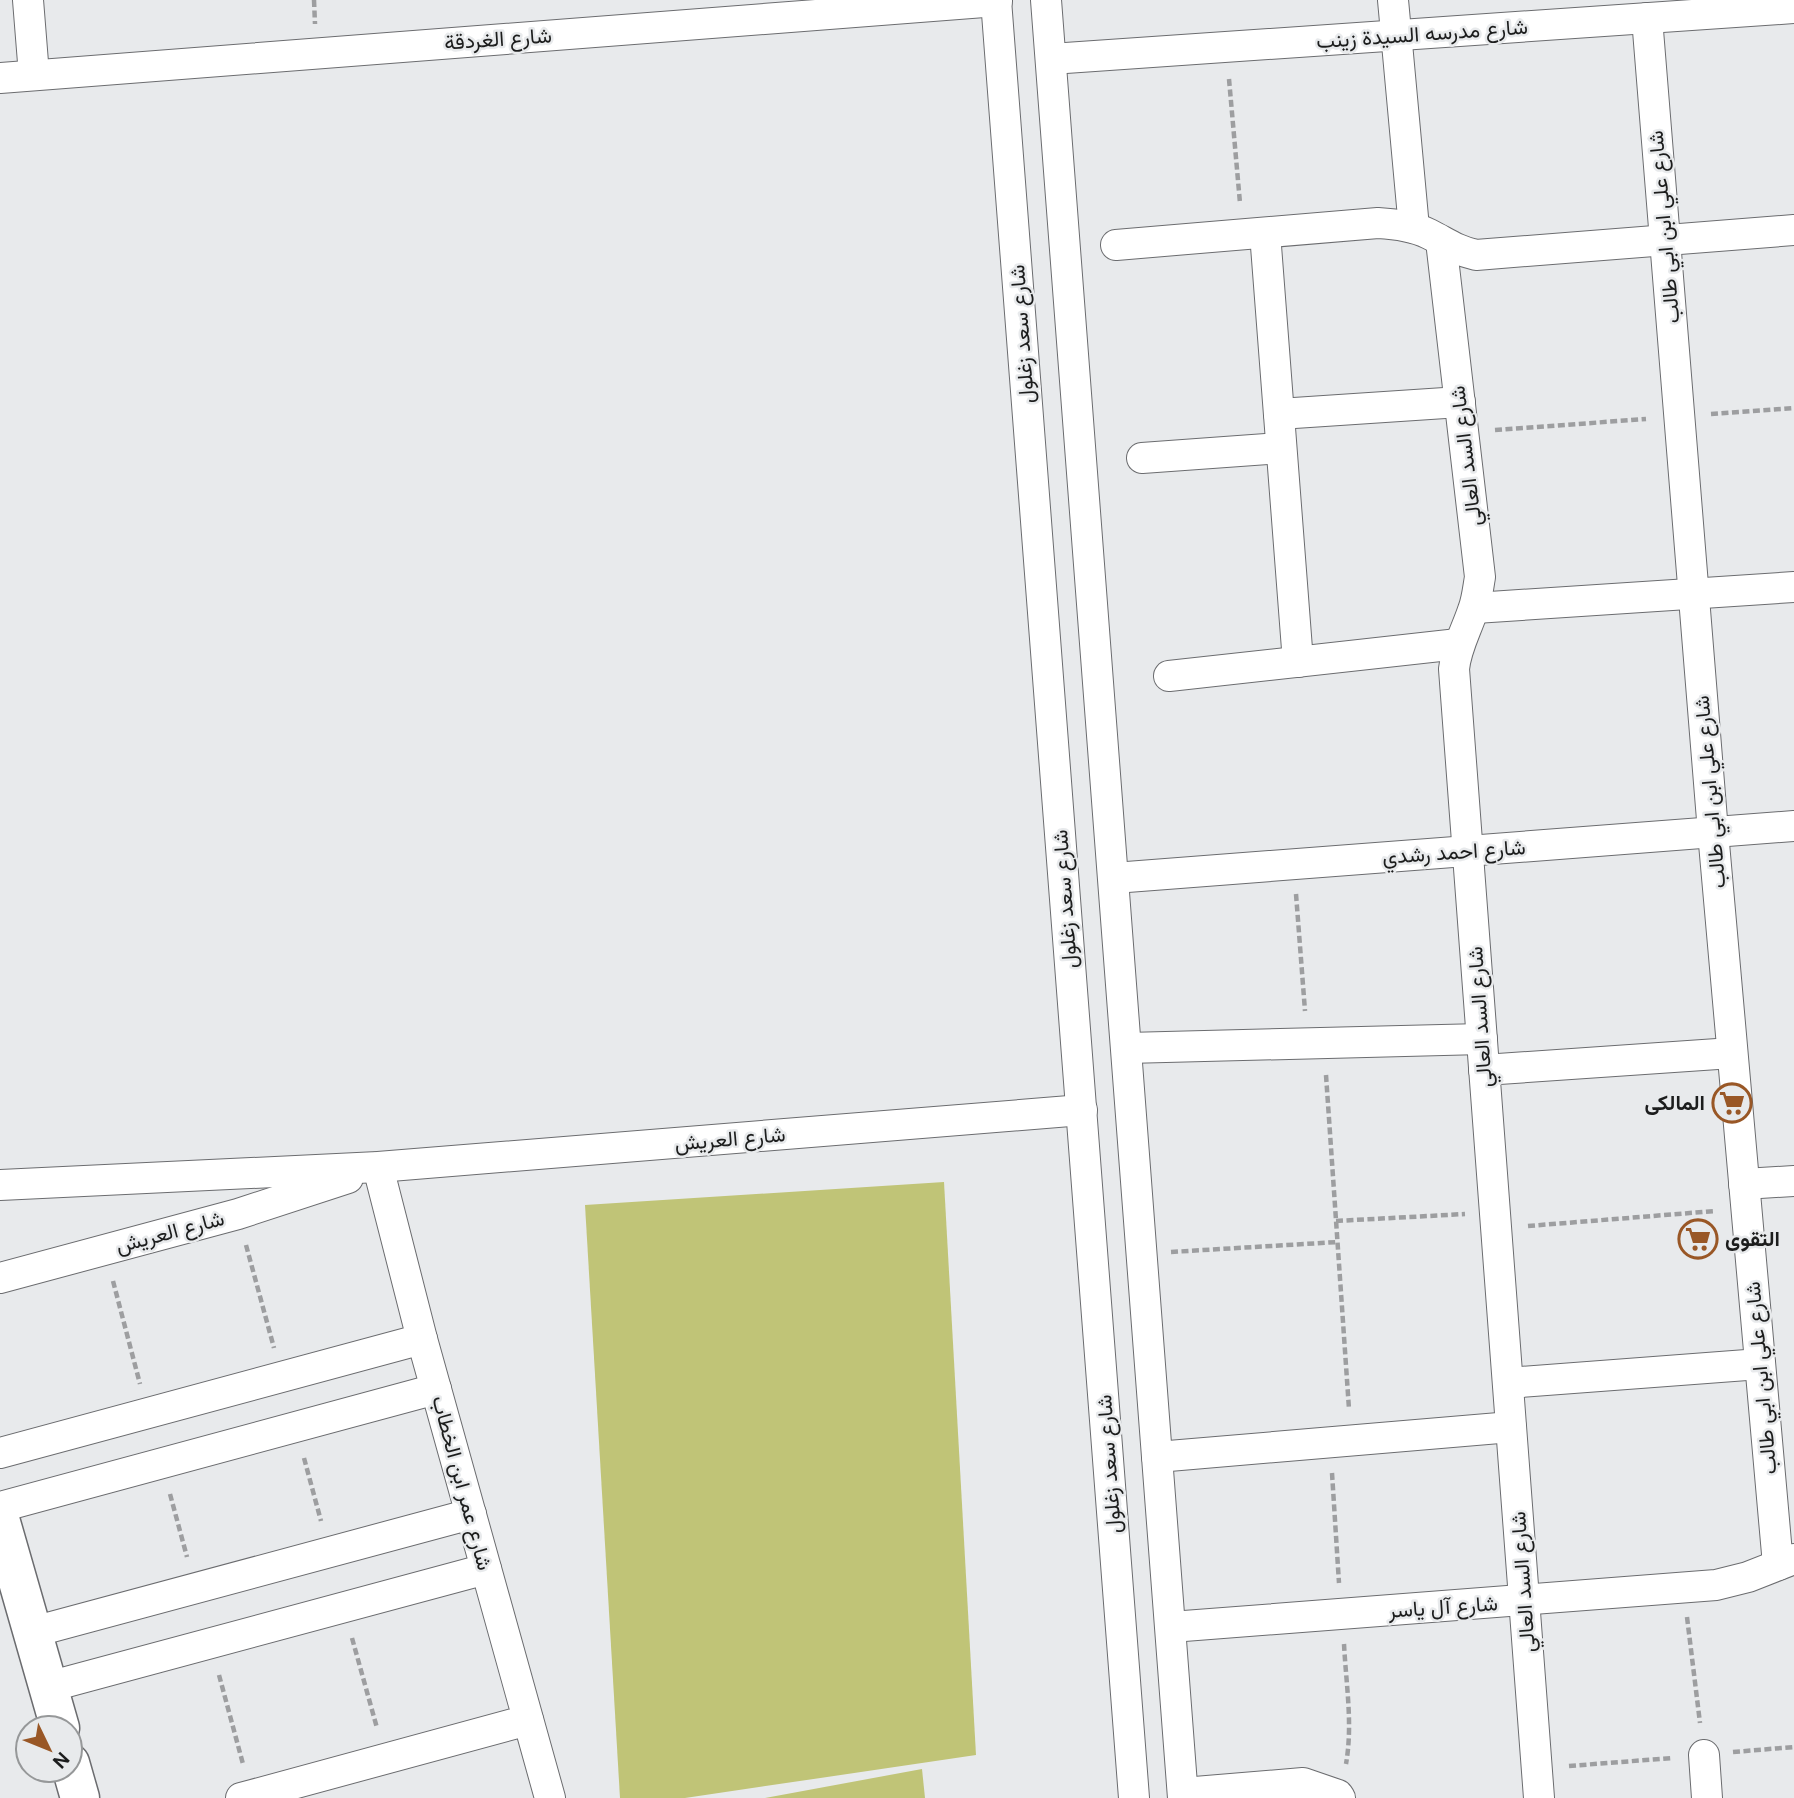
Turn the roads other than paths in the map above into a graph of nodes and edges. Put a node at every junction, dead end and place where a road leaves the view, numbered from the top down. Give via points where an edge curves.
1 (28, 0) edge
2 (996, 0) edge
3 (1046, 0) edge
4 (1394, 0) edge
5 (1740, 6) edge
6 (1794, 8) edge
7 (1647, 18) junction
8 (1397, 36) junction
9 (1051, 60) junction
10 (34, 75) junction
11 (0, 78) edge
12 (1414, 228) junction
13 (1794, 230) edge
14 (1254, 234) junction
15 (1665, 240) junction
16 (1441, 241) junction
17 (1116, 245) dead end
18 (1460, 402) junction
19 (1279, 414) junction
20 (1281, 449) junction
21 (1142, 457) dead end
22 (1794, 587) edge
23 (1693, 594) junction
24 (1475, 608) junction
25 (1458, 644) junction
26 (1298, 662) junction
27 (1169, 676) dead end
28 (1794, 826) edge
29 (1713, 832) junction
30 (1467, 851) junction
31 (1114, 878) junction
32 (1482, 1039) junction
33 (1126, 1048) junction
34 (1732, 1053) junction
35 (1484, 1070) junction
36 (1082, 1110) junction
37 (378, 1167) junction
38 (1794, 1181) edge
39 (0, 1185) edge
40 (1745, 1196) junction
41 (0, 1278) edge
42 (422, 1339) junction
43 (1760, 1364) junction
44 (1508, 1383) junction
45 (436, 1389) junction
46 (1511, 1427) junction
47 (0, 1453) edge
48 (1157, 1457) junction
49 (0, 1507) edge
50 (471, 1514) junction
51 (0, 1519) edge
52 (1786, 1562) edge
53 (486, 1569) junction
54 (1524, 1601) junction
55 (1171, 1627) junction
56 (33, 1632) junction
57 (48, 1687) junction
58 (56, 1714) edge
59 (528, 1720) junction
60 (1704, 1755) road end
61 (1538, 1784) edge
62 (1183, 1796) edge
63 (246, 1797) edge
64 (550, 1798) edge
65 (1134, 1798) edge
66 (1340, 1798) edge
67 (1707, 1798) edge

1 - 10 street
2 - 10 street, شارع الغردقة
2 - 36 street, شارع سعد زغلول
3 - 9 street
4 - 8 street
5 - 6 street, شارع مدرسه السيدة زينب
5 - 7 street, شارع مدرسه السيدة زينب
7 - 8 street, شارع مدرسه السيدة زينب
7 - 15 street, شارع علي ابن ابي طالب
8 - 9 street, شارع مدرسه السيدة زينب
8 - 12 street
9 - 31 street
10 - 11 street, شارع الغردقة
12 - 14 street via 1378,223
12 - 16 street
13 - 15 street
14 - 17 street
14 - 19 street
15 - 16 street via 1476,256
15 - 23 street, شارع علي ابن ابي طالب
16 - 18 street, شارع السد العالي
18 - 19 street
18 - 24 street, شارع السد العالي via 1480,577
19 - 20 street
20 - 21 street
20 - 26 street
22 - 23 street
23 - 24 street
23 - 29 street, شارع علي ابن ابي طالب
24 - 25 street, شارع السد العالي
25 - 26 street
25 - 30 street, شارع السد العالي via 1454,670
26 - 27 street
28 - 29 street, شارع احمد رشدي
29 - 30 street, شارع احمد رشدي
29 - 34 street, شارع علي ابن ابي طالب
30 - 31 street, شارع احمد رشدي
30 - 32 street, شارع السد العالي
31 - 33 street
32 - 33 street
32 - 35 street, شارع السد العالي
33 - 48 street
34 - 35 street
34 - 40 street, شارع علي ابن ابي طالب
35 - 44 street, شارع السد العالي
36 - 37 street, شارع العريش
36 - 65 street, شارع سعد زغلول
37 - 39 street, شارع العريش
37 - 41 street, شارع العريش via 238,1213
37 - 42 street, شارع عمر ابن الخطاب
38 - 40 street
40 - 43 street, شارع علي ابن ابي طالب
42 - 45 street, شارع عمر ابن الخطاب
42 - 47 street
43 - 44 street
43 - 52 street, شارع علي ابن ابي طالب
44 - 46 street, شارع السد العالي
45 - 49 street
45 - 50 street, شارع عمر ابن الخطاب
46 - 48 street
46 - 54 street, شارع السد العالي
48 - 55 street
50 - 53 street, شارع عمر ابن الخطاب
50 - 56 street
51 - 56 street
52 - 54 street, شارع آل ياسر via 1716,1585
53 - 57 street
53 - 59 street, شارع عمر ابن الخطاب
54 - 55 street, شارع آل ياسر
54 - 61 street, شارع السد العالي
55 - 62 street
56 - 57 street
57 - 58 street
59 - 63 street
59 - 64 street, شارع عمر ابن الخطاب
60 - 67 street
62 - 66 street via 1303,1783

